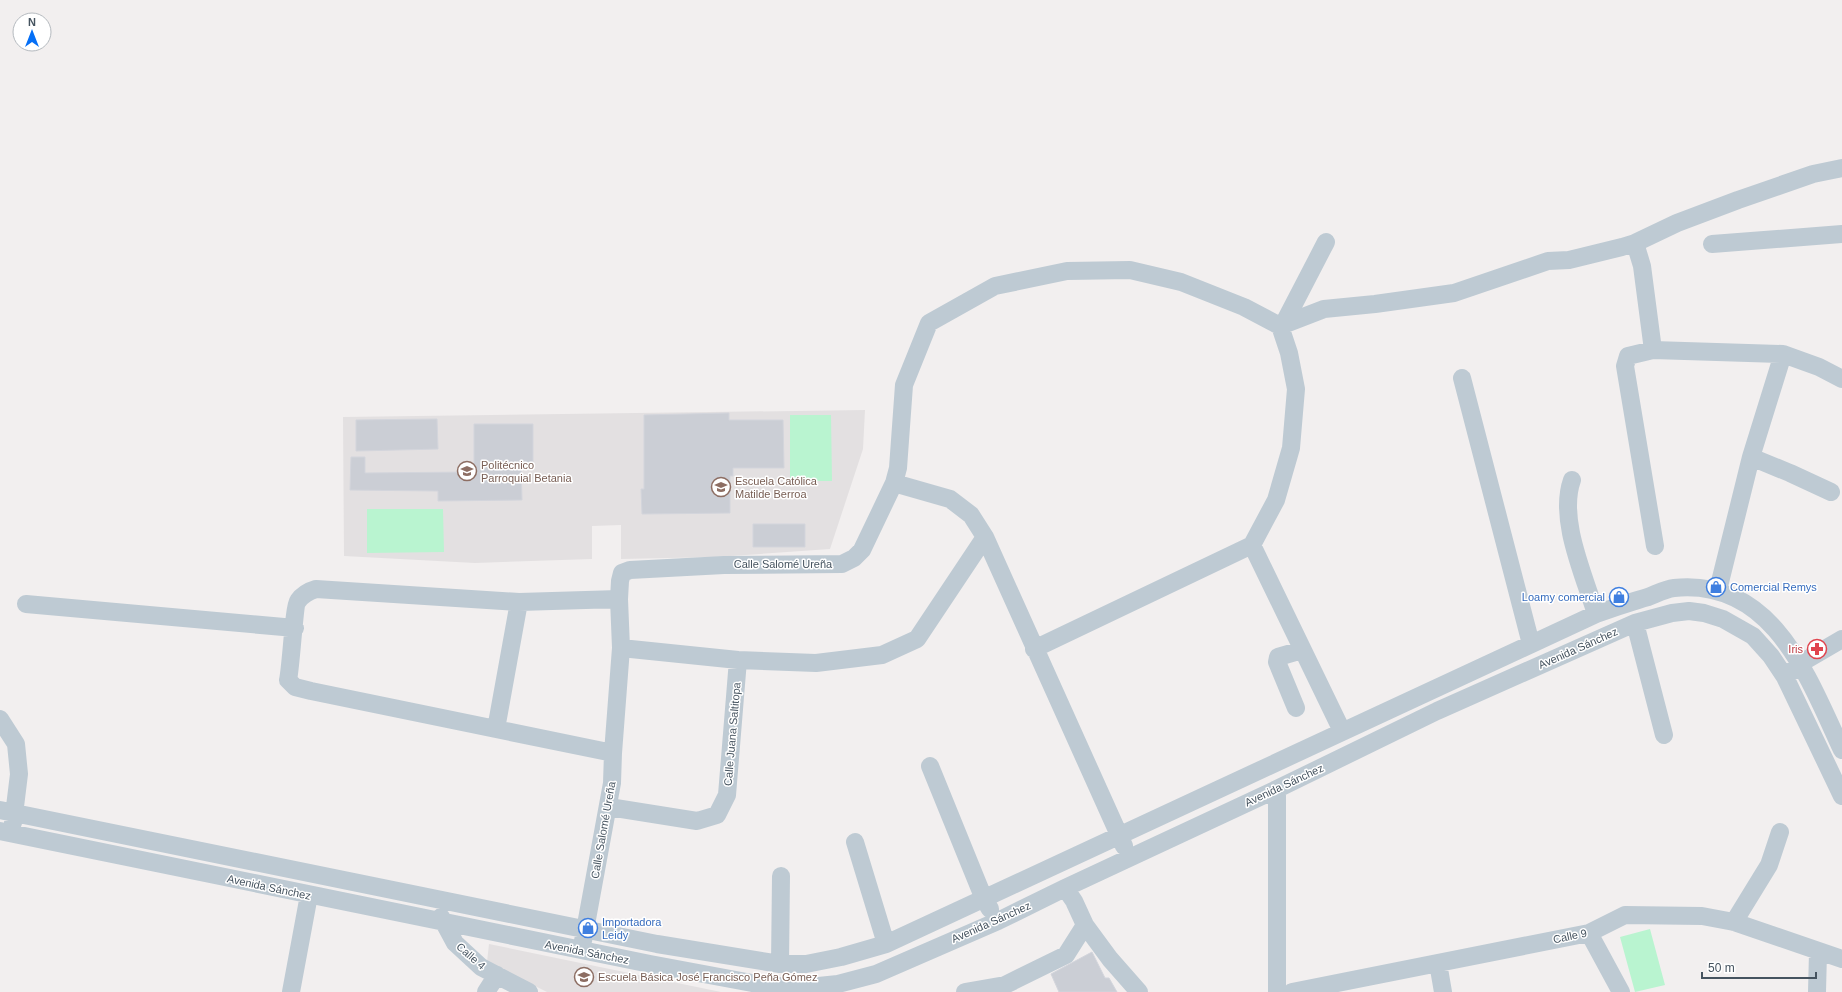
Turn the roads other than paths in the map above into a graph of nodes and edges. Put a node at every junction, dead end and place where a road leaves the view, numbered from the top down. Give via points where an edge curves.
1 (1842, 168) edge
2 (1842, 234) edge
3 (1326, 242) dead end
4 (1635, 243) junction
5 (1712, 244) dead end
6 (1282, 326) junction
7 (1653, 350) junction
8 (1783, 354) junction
9 (1462, 378) dead end
10 (1842, 379) edge
11 (1751, 457) junction
12 (1572, 480) dead end
13 (894, 483) junction
14 (1831, 492) dead end
15 (985, 537) junction
16 (1252, 545) junction
17 (1655, 546) dead end
18 (1718, 590) junction
19 (619, 599) junction
20 (519, 602) junction
21 (26, 604) dead end
22 (1596, 614) junction
23 (1635, 623) junction
24 (295, 628) junction
25 (1842, 639) edge
26 (1531, 644) junction
27 (621, 648) junction
28 (1034, 649) junction
29 (1302, 650) junction
30 (738, 660) junction
31 (1801, 663) junction
32 (1785, 677) junction
33 (1296, 708) dead end
34 (0, 719) edge
35 (496, 729) junction
36 (1342, 731) junction
37 (1664, 735) dead end
38 (1842, 750) edge
39 (613, 753) junction
40 (930, 766) dead end
41 (1277, 789) junction
42 (1842, 796) edge
43 (609, 806) junction
44 (8, 811) edge
45 (5, 832) edge
46 (1780, 832) dead end
47 (1119, 834) junction
48 (855, 842) dead end
49 (1129, 857) junction
50 (782, 876) dead end
51 (1065, 888) junction
52 (308, 895) junction
53 (432, 899) junction
54 (984, 899) junction
55 (998, 921) junction
56 (1734, 922) junction
57 (443, 923) junction
58 (1085, 926) junction
59 (585, 929) junction
60 (1589, 932) junction
61 (886, 944) junction
62 (581, 951) junction
63 (1818, 952) junction
64 (1842, 959) edge
65 (1438, 963) junction
66 (780, 964) junction
67 (496, 975) junction
68 (291, 992) edge
69 (486, 992) edge
70 (529, 992) edge
71 (965, 992) edge
72 (1139, 992) edge
73 (1278, 992) edge
74 (1292, 992) edge
75 (1443, 992) edge
76 (1621, 992) edge
77 (1817, 992) edge

1 - 4 street via 1813,174 1738,200 1677,223
2 - 5 street
3 - 6 street
4 - 6 street via 1569,260 1548,261 1454,293 1324,309
4 - 7 street via 1642,266
6 - 13 street, Calle Salomé Ureña via 1244,307 1181,282 1130,270 1067,271 995,286 930,323 904,385 898,468
6 - 16 street via 1296,389 1291,448 1276,500
7 - 8 street
7 - 17 street via 1628,356 1625,366
8 - 10 street via 1819,367
8 - 11 street
9 - 26 street
11 - 14 street
11 - 18 street
12 - 22 street via 1568,492 1568,519
13 - 15 street via 950,499 971,515
13 - 19 street, Calle Salomé Ureña via 862,550 842,564 724,565 630,570 622,573
15 - 28 street
15 - 30 street via 916,639 882,655 816,663
16 - 28 street
16 - 29 street
18 - 22 street, Avenida Sánchez via 1672,588
18 - 31 street, Avenida Sánchez via 1739,601 1770,624
19 - 20 street
19 - 27 street, Calle Salomé Ureña
20 - 24 street via 316,589 306,593 297,602
20 - 35 street
21 - 24 street
22 - 26 street, Avenida Sánchez
23 - 32 street, Avenida Sánchez via 1689,611 1723,619 1753,636
23 - 37 street
23 - 41 street, Avenida Sánchez via 1437,711
24 - 35 street via 292,666 288,680 295,687
25 - 31 street
26 - 36 street, Avenida Sánchez
27 - 30 street
27 - 39 street, Calle Salomé Ureña
28 - 47 street
29 - 33 street via 1278,657
29 - 36 street
30 - 43 street, Calle Juana Saltitopa via 727,795 717,815 697,821
31 - 32 street
31 - 38 street, Avenida Sánchez
32 - 42 street, Avenida Sánchez
34 - 44 street via 16,744 19,774
35 - 39 street
36 - 47 street, Avenida Sánchez
39 - 43 street, Calle Salomé Ureña
40 - 54 street
41 - 49 street, Avenida Sánchez
41 - 73 street
43 - 59 street, Calle Salomé Ureña
44 - 45 street
44 - 53 street, Avenida Sánchez
45 - 52 street, Avenida Sánchez
46 - 56 street via 1769,865
47 - 49 street
47 - 54 street, Avenida Sánchez
48 - 61 street
49 - 51 street, Avenida Sánchez
50 - 66 street
51 - 55 street, Avenida Sánchez
51 - 58 street
52 - 57 street, Avenida Sánchez
52 - 68 street
53 - 57 street, Calle 4
53 - 59 street, Avenida Sánchez
54 - 55 street
54 - 61 street, Avenida Sánchez
55 - 62 street, Avenida Sánchez via 876,974 838,984 809,987 752,983
56 - 60 street, Calle 9 via 1702,916 1624,915
56 - 63 street, Calle 9
57 - 62 street, Avenida Sánchez
57 - 67 street, Calle 4 via 455,943 481,968
58 - 71 street via 1066,955 1005,985
58 - 72 street
59 - 62 street, Calle Salomé Ureña
59 - 66 street, Avenida Sánchez
60 - 65 street, Calle 9
60 - 76 street
61 - 66 street, Avenida Sánchez via 834,959 806,964
63 - 64 street, Calle 9
63 - 77 street
65 - 74 street, Calle 9
65 - 75 street
67 - 69 street
67 - 70 street, Calle 4

